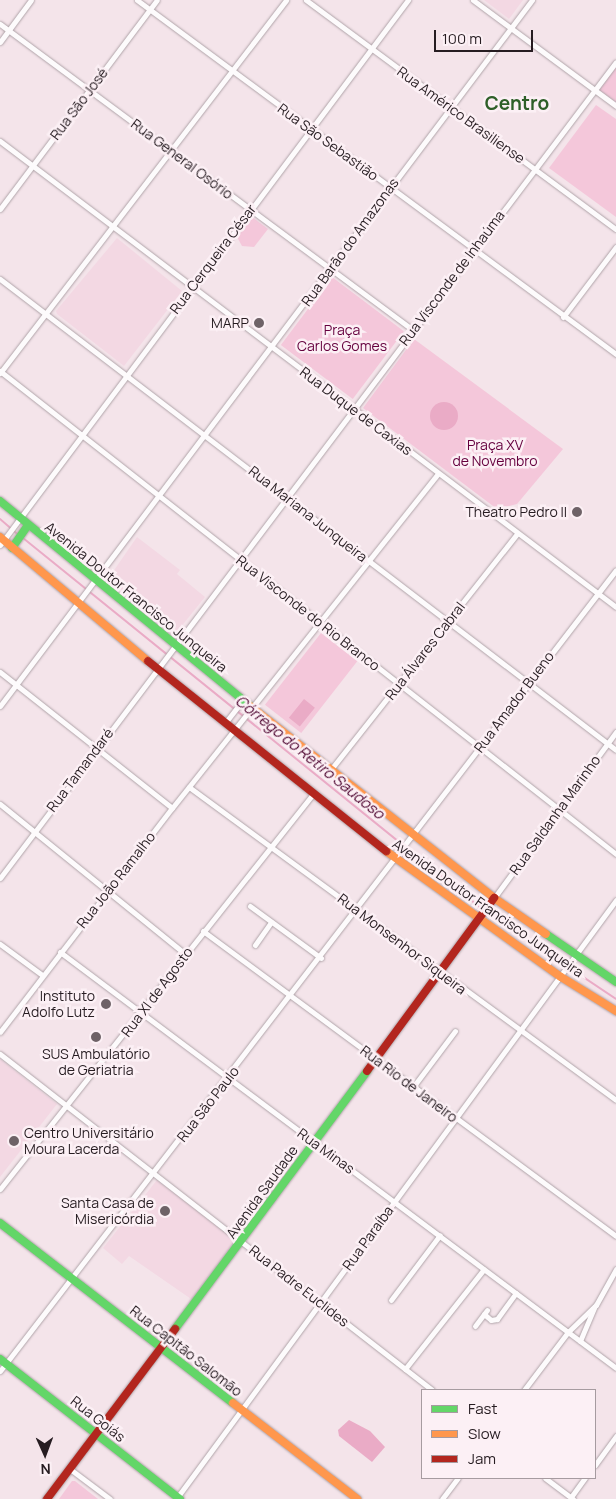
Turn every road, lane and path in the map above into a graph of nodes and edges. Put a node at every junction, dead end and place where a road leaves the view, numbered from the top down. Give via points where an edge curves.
1 (31, 0) edge
2 (137, 0) edge
3 (157, 0) edge
4 (286, 0) edge
5 (306, 0) edge
6 (408, 0) edge
7 (473, 0) edge
8 (532, 0) edge
9 (150, 10) junction
10 (0, 24) edge
11 (511, 29) junction
12 (9, 30) junction
13 (0, 42) edge
14 (371, 49) junction
15 (616, 62) edge
16 (231, 70) junction
17 (90, 90) junction
18 (594, 90) junction
19 (616, 106) edge
20 (451, 108) junction
21 (310, 129) junction
22 (0, 141) edge
23 (170, 150) junction
24 (33, 166) junction
25 (534, 169) junction
26 (390, 188) junction
27 (0, 208) edge
28 (251, 210) junction
29 (112, 227) junction
30 (616, 229) edge
31 (616, 248) edge
32 (474, 249) junction
33 (330, 269) junction
34 (0, 279) edge
35 (192, 287) junction
36 (46, 314) junction
37 (563, 317) junction
38 (413, 330) junction
39 (272, 347) junction
40 (616, 354) edge
41 (0, 372) edge
42 (126, 375) junction
43 (353, 409) junction
44 (80, 434) junction
45 (206, 435) junction
46 (438, 474) junction
47 (159, 496) junction
48 (287, 497) junction
49 (0, 501) edge
50 (17, 520) junction
51 (27, 527) junction
52 (517, 534) junction
53 (3, 539) edge
54 (14, 545) junction
55 (239, 560) junction
56 (369, 560) junction
57 (616, 570) edge
58 (95, 584) junction
59 (598, 594) junction
60 (81, 602) junction
61 (616, 607) edge
62 (448, 621) junction
63 (320, 624) junction
64 (174, 647) junction
65 (159, 665) junction
66 (0, 672) edge
67 (528, 683) junction
68 (17, 684) junction
69 (399, 684) junction
70 (241, 702) junction
71 (0, 706) edge
72 (251, 711) junction
73 (227, 720) junction
74 (237, 729) junction
75 (616, 732) edge
76 (608, 743) junction
77 (480, 748) junction
78 (96, 750) junction
79 (616, 750) edge
80 (332, 768) junction
81 (189, 787) junction
82 (313, 794) junction
83 (0, 804) edge
84 (172, 808) junction
85 (558, 809) junction
86 (34, 832) junction
87 (412, 839) junction
88 (271, 846) junction
89 (616, 854) edge
90 (398, 857) junction
91 (0, 878) edge
92 (107, 892) junction
93 (492, 900) junction
94 (616, 900) edge
95 (250, 906) dead end
96 (356, 910) junction
97 (480, 917) junction
98 (270, 922) junction
99 (203, 931) junction
100 (0, 944) edge
101 (255, 945) dead end
102 (60, 952) junction
103 (186, 954) junction
104 (320, 958) junction
105 (574, 958) junction
106 (439, 973) junction
107 (563, 974) junction
108 (42, 975) junction
109 (616, 982) edge
110 (290, 996) junction
111 (616, 1011) edge
112 (142, 1013) junction
113 (455, 1031) dead end
114 (519, 1031) junction
115 (0, 1032) edge
116 (0, 1054) edge
117 (376, 1060) junction
118 (227, 1078) junction
119 (413, 1087) junction
120 (616, 1100) edge
121 (67, 1106) junction
122 (455, 1118) junction
123 (314, 1142) junction
124 (154, 1174) junction
125 (0, 1189) edge
126 (394, 1201) junction
127 (0, 1223) edge
128 (440, 1235) junction
129 (616, 1236) edge
130 (242, 1241) junction
131 (484, 1269) junction
132 (616, 1269) edge
133 (72, 1278) junction
134 (516, 1293) junction
135 (391, 1300) dead end
136 (320, 1302) junction
137 (596, 1305) junction
138 (475, 1326) dead end
139 (568, 1332) junction
140 (580, 1341) junction
141 (162, 1347) junction
142 (3, 1361) edge
143 (616, 1368) edge
144 (405, 1369) junction
145 (0, 1371) edge
146 (431, 1389) edge
147 (525, 1389) edge
148 (242, 1410) junction
149 (96, 1434) junction
150 (616, 1436) edge
151 (596, 1464) edge
152 (70, 1469) junction
153 (457, 1479) edge
154 (546, 1479) edge
155 (584, 1479) edge
156 (352, 1497) edge
157 (177, 1498) edge
158 (572, 1498) edge
159 (47, 1499) edge
160 (110, 1499) edge
161 (442, 1499) edge

1 - 12 street
2 - 9 street, Rua São Sebastião
3 - 9 street, Rua São José
4 - 16 street
5 - 14 street, Rua Américo Brasiliense
6 - 14 street, Rua Cerqueira César
7 - 11 street
8 - 11 street, Rua Barão do Amazonas
9 - 16 street, Rua São Sebastião
9 - 17 street, Rua São José
10 - 12 street, Rua General Osório
11 - 18 street
11 - 20 street, Rua Barão do Amazonas
12 - 13 street
12 - 17 street, Rua General Osório
14 - 20 street, Rua Américo Brasiliense
14 - 21 street, Rua Cerqueira César
15 - 18 street, Rua Visconde de Inhaúma
16 - 21 street, Rua São Sebastião
16 - 23 street
17 - 23 street, Rua General Osório
17 - 24 street, Rua São José
18 - 19 street
18 - 25 street, Rua Visconde de Inhaúma
20 - 25 street, Rua Américo Brasiliense
20 - 26 street, Rua Barão do Amazonas
21 - 26 street, Rua São Sebastião
21 - 28 street, Rua Cerqueira César
22 - 24 street, Rua Duque de Caxias
23 - 28 street, Rua General Osório
23 - 29 street
24 - 27 street, Rua São José
24 - 29 street, Rua Duque de Caxias
25 - 30 street, Rua Américo Brasiliense
25 - 32 street, Rua Visconde de Inhaúma
26 - 32 street, Rua São Sebastião
26 - 33 street, Rua Barão do Amazonas
28 - 33 street, Rua General Osório
28 - 35 street, Rua Cerqueira César
29 - 35 street, Rua Duque de Caxias
29 - 36 street
31 - 37 street
32 - 37 street, Rua São Sebastião
32 - 38 street, Rua Visconde de Inhaúma
33 - 38 street, Rua General Osório
33 - 39 street, Rua Barão do Amazonas
34 - 36 street, Rua Mariana Junqueira
35 - 39 street, Rua Duque de Caxias
35 - 42 street, Rua Cerqueira César
36 - 41 street
36 - 42 street, Rua Mariana Junqueira
37 - 40 street, Rua São Sebastião
38 - 43 street, Rua Visconde de Inhaúma
39 - 43 street, Rua Duque de Caxias
39 - 45 street, Rua Barão do Amazonas
41 - 44 street, Rua Visconde do Rio Branco
42 - 44 street, Rua Cerqueira César
42 - 45 street, Rua Mariana Junqueira
43 - 46 street, Rua Duque de Caxias
43 - 48 street, Rua Visconde de Inhaúma
44 - 47 street, Rua Visconde do Rio Branco
44 - 50 street, Rua Cerqueira César
45 - 47 street, Rua Barão do Amazonas
45 - 48 street, Rua Mariana Junqueira
46 - 52 street, Rua Duque de Caxias
46 - 56 street, Rua João Ramalho
47 - 55 street, Rua Visconde do Rio Branco
47 - 58 street, Rua Barão do Amazonas
48 - 55 street, Rua Visconde de Inhaúma
48 - 56 street, Rua Mariana Junqueira
49 - 50 main road, Avenida Doutor Francisco Junqueira
50 - 51 main road, Avenida Doutor Francisco Junqueira
50 - 53 street, Rua Cerqueira César
51 - 54 main road
51 - 58 main road, Avenida Doutor Francisco Junqueira
52 - 59 street, Rua Duque de Caxias
52 - 62 street, Rua Álvares Cabral
53 - 54 main road, Avenida Doutor Francisco Junqueira
54 - 60 main road, Avenida Doutor Francisco Junqueira
55 - 63 street, Rua Visconde do Rio Branco
55 - 64 street, Rua Visconde de Inhaúma
56 - 62 street, Rua Mariana Junqueira
56 - 63 street, Rua João Ramalho
57 - 59 street, Rua Amador Bueno
58 - 60 street, Rua Barão do Amazonas
58 - 64 main road, Avenida Doutor Francisco Junqueira
59 - 61 street, Rua Duque de Caxias
59 - 67 street, Rua Amador Bueno
60 - 65 main road, Avenida Doutor Francisco Junqueira
60 - 68 street, Rua Barão do Amazonas
62 - 67 street, Rua Mariana Junqueira
62 - 69 street, Rua Álvares Cabral
63 - 69 street, Rua Visconde do Rio Branco
63 - 72 street, Rua João Ramalho
64 - 65 street, Rua Visconde de Inhaúma
64 - 70 main road, Avenida Doutor Francisco Junqueira
65 - 73 main road, Avenida Doutor Francisco Junqueira
65 - 78 street, Rua Tamandaré
66 - 68 street
67 - 76 street, Rua Mariana Junqueira
67 - 77 street, Rua Amador Bueno
68 - 71 street, Rua Barão do Amazonas
68 - 78 street
69 - 77 street, Rua Visconde do Rio Branco
69 - 80 street, Rua Álvares Cabral
70 - 72 main road, Avenida Doutor Francisco Junqueira
70 - 73 street
72 - 74 street, Rua João Ramalho
72 - 80 main road, Avenida Doutor Francisco Junqueira
73 - 74 main road, Avenida Doutor Francisco Junqueira
74 - 81 street, Rua João Ramalho
74 - 82 main road, Avenida Doutor Francisco Junqueira
75 - 76 street, Rua Saldanha Marinho
76 - 79 street, Rua Mariana Junqueira
76 - 85 street, Rua Saldanha Marinho
77 - 85 street, Rua Visconde do Rio Branco
77 - 87 street, Rua Amador Bueno
78 - 84 street
78 - 86 street, Rua Tamandaré
80 - 87 main road, Avenida Doutor Francisco Junqueira
81 - 84 street, Rua João Ramalho
81 - 88 street, Rua Monsenhor Siqueira
82 - 88 street, Rua XI de Agosto
82 - 90 main road, Avenida Doutor Francisco Junqueira
83 - 86 street
84 - 92 street, Rua João Ramalho
85 - 89 street, Rua Visconde do Rio Branco
85 - 93 street, Rua Saldanha Marinho
86 - 91 street, Rua Tamandaré
86 - 92 street
87 - 90 street, Rua São Paulo
87 - 93 main road, Avenida Doutor Francisco Junqueira
88 - 96 street, Rua Monsenhor Siqueira
88 - 99 street, Rua XI de Agosto
90 - 96 street, Rua São Paulo
90 - 97 main road, Avenida Doutor Francisco Junqueira
92 - 102 street, Rua João Ramalho
92 - 103 street
93 - 97 main road, Avenida Saudade
93 - 105 main road, Avenida Doutor Francisco Junqueira
94 - 105 street, Rua Paraíba
95 - 98 street
96 - 104 street, Rua São Paulo
96 - 106 street, Rua Monsenhor Siqueira
97 - 106 main road, Avenida Saudade
97 - 107 main road, Avenida Doutor Francisco Junqueira
98 - 101 street
98 - 104 street
99 - 103 street, Rua XI de Agosto
99 - 110 street, Rua Rio de Janeiro
100 - 108 street
102 - 108 street, Rua João Ramalho
102 - 112 street, Rua Minas
103 - 112 street, Rua XI de Agosto
104 - 110 street, Rua São Paulo
105 - 107 street, Rua Paraíba
105 - 109 main road, Avenida Doutor Francisco Junqueira
106 - 114 street, Rua Monsenhor Siqueira
106 - 117 main road, Avenida Saudade
107 - 111 main road, Avenida Doutor Francisco Junqueira
107 - 114 street, Rua Paraíba
108 - 115 street, Rua João Ramalho
110 - 117 street, Rua Rio de Janeiro
110 - 118 street, Rua São Paulo
112 - 118 street, Rua Minas
112 - 121 street, Rua XI de Agosto
113 - 119 street
114 - 120 street, Rua Monsenhor Siqueira
114 - 122 street, Rua Paraíba
116 - 121 street, Rua Padre Euclides
117 - 119 street, Rua Rio de Janeiro
117 - 123 main road, Avenida Saudade
118 - 123 street, Rua Minas
118 - 124 street, Rua São Paulo
119 - 122 street, Rua Rio de Janeiro
121 - 124 street, Rua Padre Euclides
121 - 125 street, Rua XI de Agosto
122 - 126 street, Rua Paraíba
122 - 129 street, Rua Rio de Janeiro
123 - 126 street, Rua Minas
123 - 130 main road, Avenida Saudade
124 - 130 street, Rua Padre Euclides
124 - 133 street, Rua São Paulo
126 - 128 street, Rua Minas
126 - 136 street, Rua Paraíba
127 - 133 main road, Rua Capitão Salomão
128 - 131 street, Rua Minas
128 - 135 street
130 - 136 street, Rua Padre Euclides
130 - 141 main road, Avenida Saudade
131 - 134 street, Rua Minas
131 - 144 street
132 - 137 street
133 - 141 main road, Rua Capitão Salomão
133 - 142 street, Rua São Paulo
134 - 138 street via 497,1319 491,1320 486,1312
134 - 139 street, Rua Minas
136 - 144 street, Rua Padre Euclides
136 - 148 street, Rua Paraíba
137 - 139 street
137 - 140 street
139 - 140 street, Rua Minas
139 - 147 street
140 - 143 street, Rua Minas
141 - 148 main road, Rua Capitão Salomão
141 - 149 main road, Avenida Saudade
142 - 145 street, Rua São Paulo
142 - 149 main road, Rua Goiás
144 - 146 street, Rua Padre Euclides
148 - 156 main road, Rua Capitão Salomão
148 - 157 street, Rua Paraíba
149 - 152 main road, Avenida Saudade
149 - 157 main road, Rua Goiás
150 - 151 street
152 - 159 main road, Avenida Saudade
152 - 160 street
153 - 161 street
154 - 158 street
155 - 158 street

